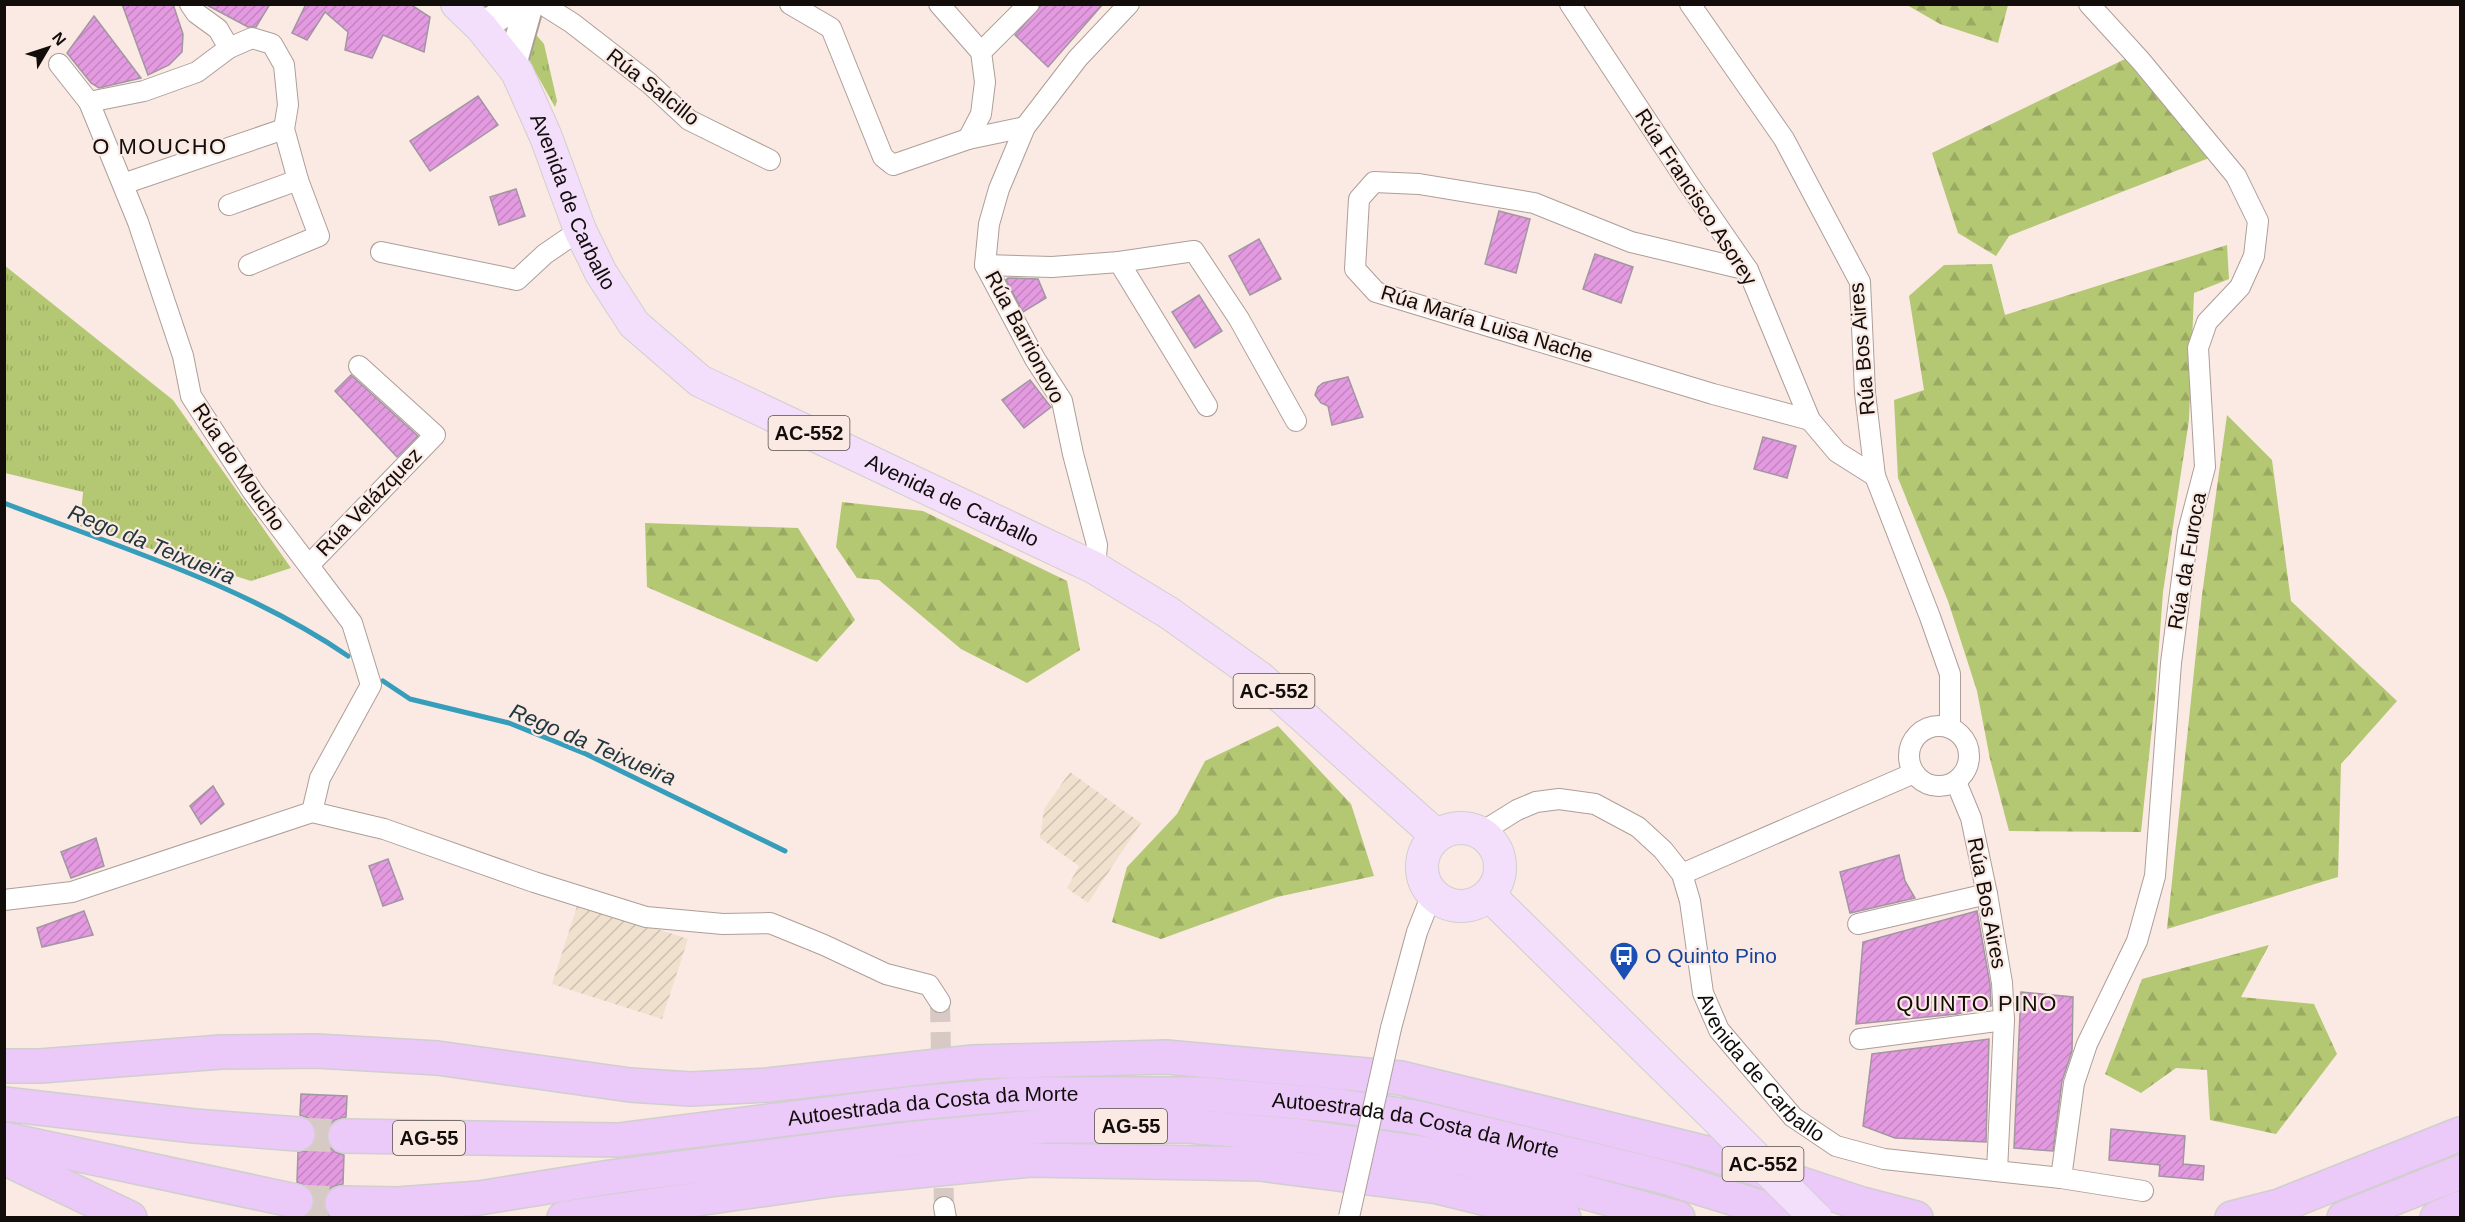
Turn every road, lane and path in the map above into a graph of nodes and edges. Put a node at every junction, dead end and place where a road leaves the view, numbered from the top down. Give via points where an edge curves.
1 (190, 4) edge
2 (457, 4) edge
3 (519, 4) edge
4 (529, 4) edge
5 (542, 4) edge
6 (790, 4) edge
7 (939, 4) edge
8 (1029, 4) edge
9 (1129, 4) edge
10 (1570, 4) edge
11 (1690, 4) edge
12 (2089, 4) edge
13 (481, 27) junction
14 (229, 48) junction
15 (981, 52) junction
16 (59, 64) dead end
17 (512, 65) junction
18 (90, 102) junction
19 (1025, 126) junction
20 (284, 129) junction
21 (968, 139) junction
22 (770, 160) dead end
23 (298, 180) junction
24 (123, 184) junction
25 (229, 205) dead end
26 (580, 230) junction
27 (381, 252) dead end
28 (1119, 262) junction
29 (249, 265) dead end
30 (985, 265) junction
31 (1748, 270) junction
32 (359, 366) dead end
33 (1207, 406) dead end
34 (1810, 420) junction
35 (1296, 421) dead end
36 (1875, 476) junction
37 (309, 566) junction
38 (1095, 568) junction
39 (1950, 727) junction
40 (1914, 772) junction
41 (1956, 782) junction
42 (312, 813) junction
43 (1480, 833) junction
44 (1437, 837) junction
45 (1682, 874) junction
46 (1432, 894) junction
47 (1987, 894) junction
48 (1489, 895) junction
49 (4, 900) edge
50 (1858, 924) dead end
51 (940, 1002) dead end
52 (2004, 1020) junction
53 (1860, 1039) dead end
54 (4, 1066) edge
55 (4, 1104) edge
56 (298, 1134) tunnel mouth
57 (2460, 1134) edge
58 (345, 1136) tunnel mouth
59 (4, 1139) edge
60 (4, 1158) edge
61 (1997, 1171) junction
62 (2460, 1172) edge
63 (2061, 1178) junction
64 (2143, 1191) dead end
65 (296, 1201) tunnel mouth
66 (342, 1203) tunnel mouth
67 (2460, 1208) edge
68 (1349, 1217) edge
69 (130, 1218) edge
70 (564, 1218) edge
71 (1564, 1218) edge
72 (1678, 1218) edge
73 (1796, 1218) edge
74 (1816, 1218) edge
75 (1917, 1218) edge
76 (2232, 1218) edge
77 (2344, 1218) edge
78 (2437, 1218) edge

1 - 14 street via 218,29
2 - 13 main road, Avenida de Carballo / AC-552
3 - 13 street
4 - 17 street
5 - 22 street, Rúa Salcillo via 622,62 688,120
6 - 21 street via 831,28 883,157 893,165
7 - 15 street
8 - 15 street
9 - 19 street, Rúa Barrionovo via 1078,58
10 - 31 street, Rúa Francisco Asorey
11 - 36 street, Rúa Bos Aires via 1784,139 1860,282 1865,393
12 - 63 street, Rúa da Furoca via 2236,176 2258,221 2254,256 2240,287 2207,322 2198,348 2205,466 2188,532 2171,663 2155,876 2136,941 2087,1044 2074,1083
13 - 17 main road, Avenida de Carballo / AC-552
14 - 18 street via 197,72 144,91
14 - 20 street via 252,38 272,44 284,65 288,105
15 - 21 street via 985,82 981,114
16 - 18 street, Rúa do Moucho
17 - 26 main road, Avenida de Carballo / AC-552 via 546,137
18 - 24 street, Rúa do Moucho
19 - 21 street
19 - 30 street, Rúa Barrionovo via 999,189 989,224
20 - 23 street
20 - 24 street
23 - 25 street
23 - 29 street via 319,236
24 - 37 street, Rúa do Moucho via 183,356 190,396 253,492
26 - 27 street via 517,280
26 - 38 main road, Avenida de Carballo / AC-552 via 601,273 634,324 700,381
28 - 30 street via 1052,267
28 - 33 street
28 - 35 street via 1194,251 1239,319
30 - 38 street, Rúa Barrionovo via 1062,401 1097,545
31 - 34 street, Rúa Francisco Asorey
31 - 34 street, Rúa María Luisa Nache via 1631,242 1534,202 1419,184 1374,182 1359,199 1355,269 1376,292
32 - 37 street, Rúa Velázquez via 435,435
34 - 36 street, Rúa Francisco Asorey via 1837,452
36 - 39 street, Rúa Bos Aires via 1950,674
37 - 42 street, Rúa do Moucho via 352,623 371,685 320,778
38 - 44 main road, Avenida de Carballo / AC-552 via 1169,613 1259,677
39 - 40 street via 1928,727 1914,738 1909,754
39 - 41 street via 1960,733 1969,750 1967,769
40 - 41 street via 1932,785
40 - 45 street
41 - 47 street, Rúa Bos Aires via 1971,818
42 - 49 street via 72,892
42 - 51 street via 384,829 646,917 723,924 770,923 886,974 929,985
43 - 44 main road via 1458,828
43 - 45 street, Avenida de Carballo via 1536,802 1559,799 1595,804 1638,827
43 - 48 main road via 1498,857 1499,877
44 - 46 main road via 1423,858 1425,883
45 - 61 street, Avenida de Carballo via 1690,901 1703,993 1719,1030 1793,1117 1836,1146 1884,1159
46 - 48 main road via 1454,906 1467,906
46 - 68 street, bridge via 1417,932 1391,1028
47 - 50 street
47 - 52 street, Rúa Bos Aires
48 - 74 main road, AC-552, bridge
52 - 53 street
52 - 61 street, Rúa Bos Aires
54 - 75 highway via 316,1050 437,1058 619,1084 690,1089 768,1085 973,1062 1166,1057 1401,1078 1700,1151
55 - 56 highway
57 - 76 highway via 2279,1206
58 - 73 highway, Autoestrada da Costa da Morte / AG-55 via 618,1140 1018,1094 1201,1094 1333,1105 1415,1117 1664,1177
59 - 65 highway
60 - 69 highway
61 - 63 street, Avenida de Carballo
62 - 77 highway
63 - 64 street, Avenida de Carballo
66 - 72 highway, Autoestrada da Costa da Morte / AG-55 via 398,1204 479,1198 870,1143 1046,1126 1188,1126 1301,1136 1464,1159
67 - 78 highway
70 - 71 highway via 837,1179 1031,1160 1260,1164 1438,1187

